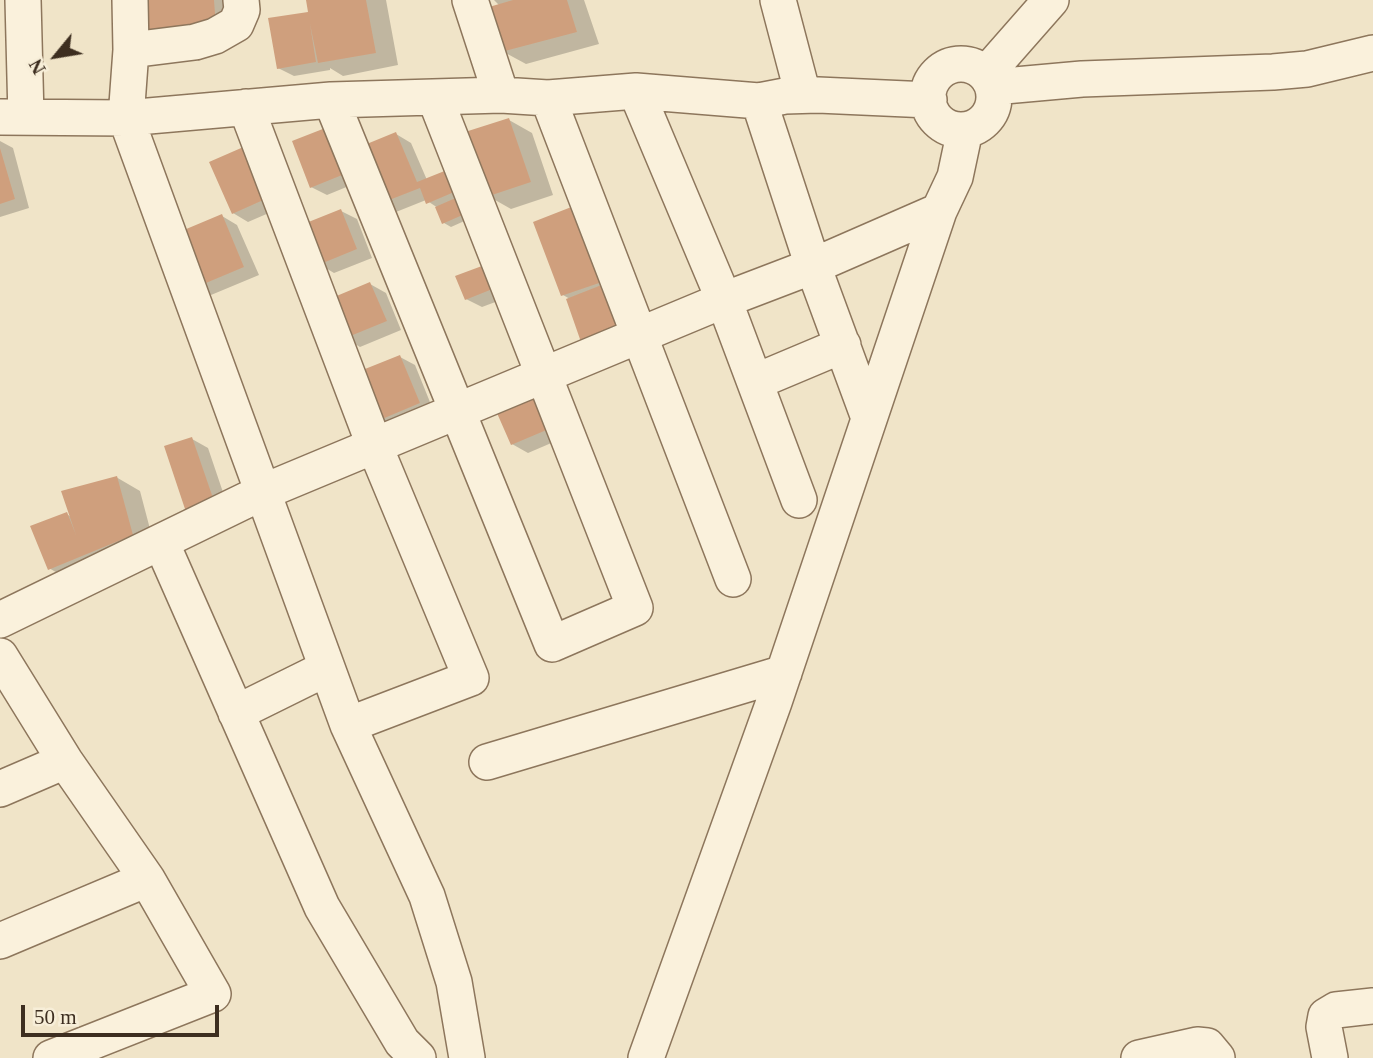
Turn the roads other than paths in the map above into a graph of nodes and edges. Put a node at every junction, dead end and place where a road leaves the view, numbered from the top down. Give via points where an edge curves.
1 (23, 0) edge
2 (130, 0) edge
3 (242, 0) edge
4 (470, 0) edge
5 (778, 0) edge
6 (1051, 0) edge
7 (131, 51) junction
8 (1373, 53) edge
9 (989, 80) junction
10 (636, 90) junction
11 (502, 95) junction
12 (803, 96) junction
13 (435, 97) junction
14 (548, 98) junction
15 (331, 100) junction
16 (929, 100) junction
17 (759, 101) junction
18 (246, 107) junction
19 (13, 117) edge
20 (125, 118) junction
21 (965, 130) junction
22 (939, 211) junction
23 (813, 266) junction
24 (724, 300) junction
25 (639, 335) junction
26 (843, 345) junction
27 (544, 375) junction
28 (755, 382) junction
29 (458, 411) junction
30 (869, 418) junction
31 (375, 447) junction
32 (263, 492) junction
33 (799, 500) dead end
34 (161, 542) junction
35 (733, 579) dead end
36 (0, 620) edge
37 (0, 656) edge
38 (327, 668) junction
39 (784, 673) junction
40 (236, 713) junction
41 (348, 725) junction
42 (65, 761) junction
43 (487, 762) dead end
44 (0, 789) edge
45 (147, 879) junction
46 (0, 942) edge
47 (1373, 1006) edge
48 (51, 1058) edge
49 (418, 1058) edge
50 (467, 1058) edge
51 (646, 1058) edge
52 (1139, 1058) edge
53 (1217, 1058) edge
54 (1330, 1058) edge

1 - 19 street
2 - 7 street
3 - 7 street via 236,24 215,36
4 - 11 street
5 - 12 street
6 - 9 street
7 - 20 street
8 - 9 street via 1273,72
9 - 16 street via 968,64 948,66 932,80
9 - 21 street via 994,102 989,115
10 - 14 street
10 - 17 street
10 - 24 street
11 - 13 street
11 - 14 street
12 - 16 street
12 - 17 street
13 - 15 street
13 - 27 street
14 - 25 street
15 - 18 street
15 - 29 street
16 - 21 street via 931,110 945,125
17 - 23 street
18 - 20 street
18 - 31 street
19 - 20 street
20 - 32 street
21 - 22 street via 955,177
22 - 23 street
22 - 30 street
23 - 24 street
23 - 26 street
24 - 25 street
24 - 28 street
25 - 27 street
25 - 35 street
26 - 28 street
26 - 30 street
27 - 29 street
27 - 29 street via 635,608 552,644
28 - 33 street
29 - 31 street
30 - 39 street
31 - 32 street
31 - 41 street via 471,678
32 - 34 street
32 - 38 street
34 - 36 street
34 - 40 street
37 - 42 street
38 - 40 street
38 - 41 street
39 - 43 street
39 - 51 street
40 - 49 street via 322,907 402,1042
41 - 50 street via 427,896 454,982
42 - 44 street
42 - 45 street
45 - 46 street
45 - 48 street via 213,994
47 - 54 street via 1336,1010 1326,1016
52 - 53 street via 1197,1045 1207,1046

